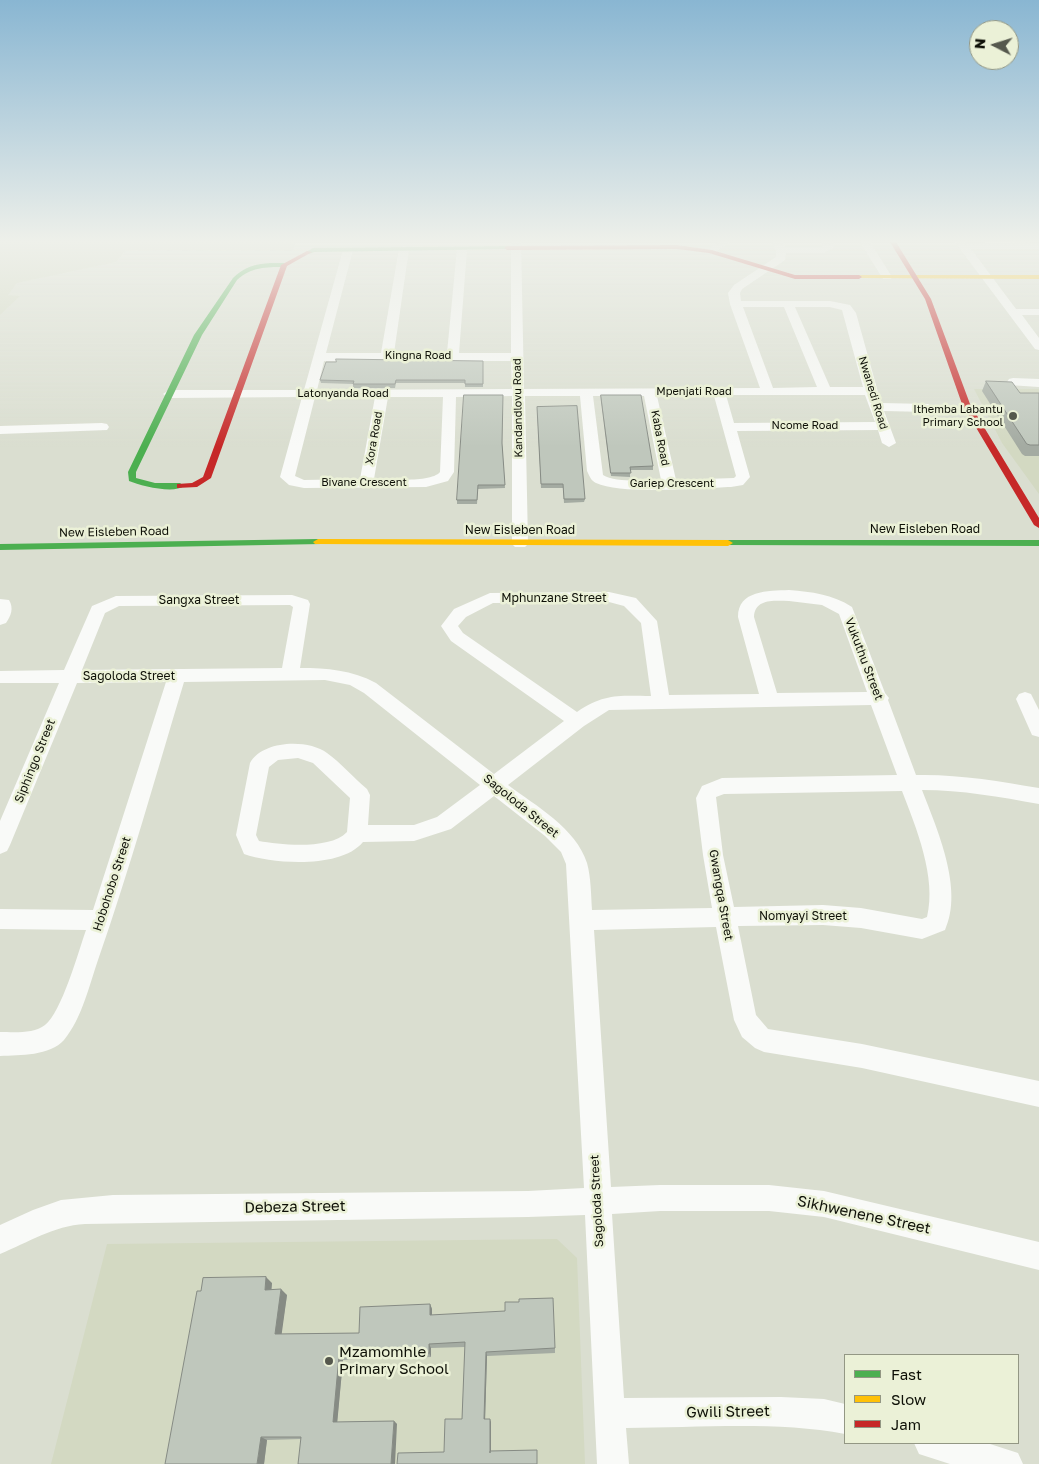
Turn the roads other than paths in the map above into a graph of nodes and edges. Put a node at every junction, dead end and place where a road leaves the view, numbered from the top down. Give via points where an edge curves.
1 (215, 310) edge
2 (268, 310) edge
3 (332, 310) edge
4 (394, 310) edge
5 (457, 310) edge
6 (517, 310) edge
7 (738, 310) edge
8 (791, 310) edge
9 (848, 310) edge
10 (933, 310) edge
11 (1013, 312) joint
12 (1039, 312) edge
13 (1039, 345) edge
14 (453, 356) junction
15 (518, 356) junction
16 (319, 357) junction
17 (387, 357) junction
18 (1013, 382) edge
19 (1039, 382) edge
20 (825, 391) junction
21 (870, 391) junction
22 (650, 392) junction
23 (719, 392) junction
24 (768, 392) junction
25 (450, 393) junction
26 (518, 393) junction
27 (586, 393) junction
28 (169, 394) junction
29 (238, 394) junction
30 (309, 394) junction
31 (382, 394) junction
32 (875, 407) junction
33 (928, 408) dead end
34 (881, 426) junction
35 (102, 427) dead end
36 (729, 427) junction
37 (0, 430) edge
38 (889, 443) dead end
39 (366, 483) junction
40 (669, 484) junction
41 (1039, 525) edge
42 (1039, 543) edge
43 (520, 544) junction
44 (0, 547) edge
45 (0, 604) edge
46 (0, 619) edge
47 (290, 675) junction
48 (70, 676) junction
49 (177, 676) junction
50 (0, 678) edge
51 (880, 698) junction
52 (1025, 699) dead end
53 (661, 700) junction
54 (770, 700) junction
55 (577, 721) junction
56 (1039, 730) edge
57 (911, 783) junction
58 (495, 785) junction
59 (1039, 796) edge
60 (357, 834) junction
61 (0, 845) edge
62 (725, 917) junction
63 (0, 918) edge
64 (101, 920) junction
65 (582, 920) junction
66 (0, 1044) edge
67 (1039, 1094) edge
68 (597, 1201) junction
69 (0, 1240) edge
70 (1039, 1256) edge
71 (609, 1413) junction
72 (844, 1419) edge
73 (933, 1444) edge
74 (977, 1460) edge
75 (613, 1464) edge
76 (1007, 1464) edge

1 - 28 street via 198,335
2 - 29 street
3 - 16 street
4 - 17 street
5 - 14 street
6 - 15 street, Kandandlovu Road
7 - 24 street
8 - 20 street
9 - 21 street, Nwanedi Road
10 - 41 street via 966,404
11 - 12 street
11 - 13 street
14 - 15 street, Kingna Road
14 - 17 street, Kingna Road
15 - 26 street, Kandandlovu Road
16 - 17 street, Kingna Road
16 - 30 street
18 - 19 street
20 - 21 street, Mpenjati Road
20 - 24 street, Mpenjati Road
21 - 32 street, Nwanedi Road
22 - 23 street, Mpenjati Road
22 - 27 street, Mpenjati Road
22 - 40 street, Kaba Road
23 - 24 street, Mpenjati Road
23 - 36 street, Gariep Crescent
25 - 26 street, Latonyanda Road
25 - 31 street, Latonyanda Road
25 - 39 street, Bivane Crescent via 447,472 443,478 426,483
26 - 27 street, Mpenjati Road
26 - 43 street, Kandandlovu Road
27 - 40 street, Gariep Crescent via 596,476 621,484
28 - 29 street, Latonyanda Road
28 - 29 street via 132,472 132,479 138,483 189,485 207,478
29 - 30 street, Latonyanda Road
30 - 31 street, Latonyanda Road
30 - 39 street, Bivane Crescent via 287,477 299,483
31 - 39 street, Xora Road
32 - 33 street
32 - 34 street, Nwanedi Road
34 - 36 street, Ncome Road
34 - 38 street, Nwanedi Road
35 - 37 street
36 - 40 street, Gariep Crescent via 742,473 741,480 731,484
42 - 43 street, New Eisleben Road
43 - 44 street, New Eisleben Road via 353,542
45 - 46 street via 3,604
47 - 48 street, Sangxa Street via 302,604 292,600 116,601 106,604 98,610
47 - 49 street, Sagoloda Street
47 - 58 street, Sagoloda Street via 324,674 355,680 377,693
48 - 49 street, Sagoloda Street
48 - 50 street, Sagoloda Street
48 - 61 street, Siphingo Street
49 - 64 street, Hobohobo Street
51 - 54 street
51 - 54 street, Vukuthu Street via 846,611 818,598 770,597 756,599 746,608 746,617
51 - 57 street, Vukuthu Street
52 - 56 street
53 - 54 street
53 - 55 street via 608,702
53 - 55 street, Mphunzane Street via 649,621 630,602 609,598 490,598 460,613 449,626 457,637
55 - 58 street
57 - 59 street, Gwangqa Street via 950,782
57 - 62 street, Gwangqa Street via 732,785 709,792 706,809
57 - 62 street, Nomyayi Street via 935,852 941,906 937,924 922,929 841,915
58 - 60 street via 444,823 414,833
58 - 65 street, Sagoloda Street via 568,846 577,864
60 - 60 street via 350,843 330,851 268,852 252,848 246,835 260,763 274,753 298,752 319,757 360,795
62 - 65 street, Nomyayi Street
62 - 67 street, Gwangqa Street via 745,1021 753,1033 764,1040 862,1056
63 - 64 street
64 - 66 street, Hobohobo Street via 67,1014 55,1033 38,1042
65 - 68 street, Sagoloda Street
68 - 69 street, Debeza Street via 113,1209 68,1212
68 - 70 street, Sikhwenene Street via 796,1199
68 - 71 street, Sagoloda Street
71 - 72 street, Gwili Street via 781,1412 824,1414
71 - 75 street, Sagoloda Street
73 - 74 street
74 - 76 street

